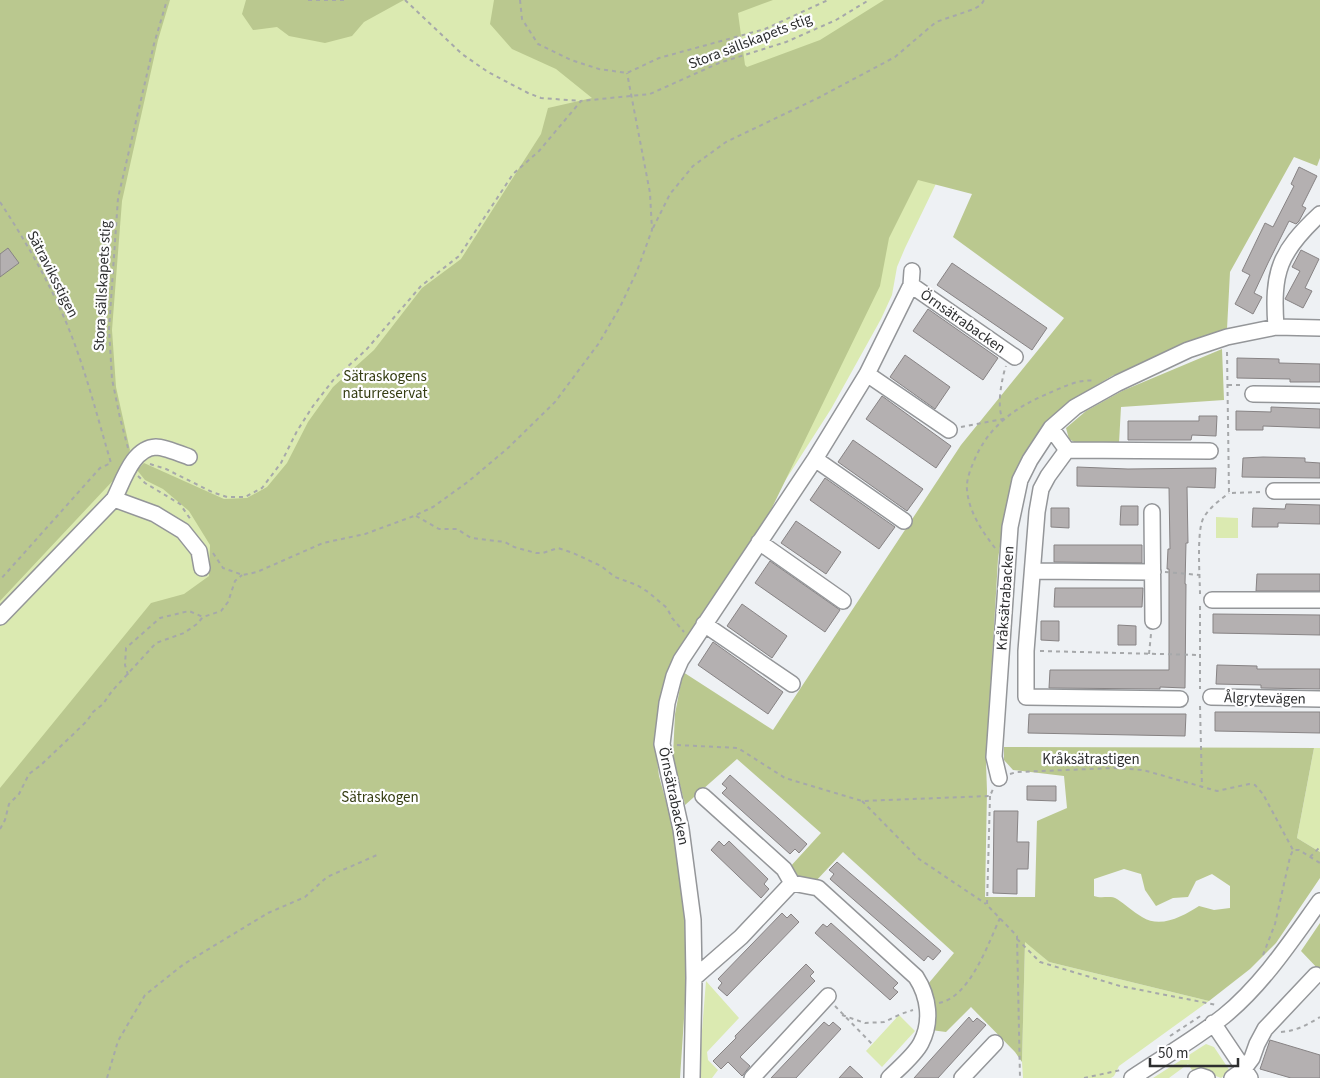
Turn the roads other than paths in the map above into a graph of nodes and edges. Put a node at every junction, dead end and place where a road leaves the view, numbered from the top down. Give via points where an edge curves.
1 (1320, 214) edge
2 (1276, 327) junction
3 (1320, 328) edge
4 (1015, 357) road end
5 (867, 374) junction
6 (1253, 394) dead end
7 (1320, 395) edge
8 (1051, 428) junction
9 (949, 430) road end
10 (1067, 450) junction
11 (1210, 450) dead end
12 (190, 457) dead end
13 (815, 459) junction
14 (1274, 491) road end
15 (1320, 491) edge
16 (114, 499) junction
17 (1152, 512) dead end
18 (904, 520) dead end
19 (760, 542) junction
20 (202, 568) dead end
21 (1033, 571) junction
22 (1153, 572) junction
23 (843, 600) dead end
24 (1212, 600) dead end
25 (1320, 600) edge
26 (0, 617) edge
27 (1153, 621) road end
28 (704, 624) junction
29 (792, 684) dead end
30 (1204, 696) road end
31 (1180, 699) dead end
32 (1320, 699) edge
33 (999, 778) road end
34 (703, 796) dead end
35 (792, 883) junction
36 (1320, 901) edge
37 (1316, 975) dead end
38 (694, 978) junction
39 (828, 996) road end
40 (1214, 1023) junction
41 (995, 1043) dead end
42 (1130, 1072) edge
43 (1241, 1075) edge
44 (692, 1078) edge
45 (752, 1078) edge
46 (890, 1078) edge
47 (962, 1078) edge
48 (1196, 1078) edge
49 (1207, 1078) edge

1 - 2 street via 1298,234 1284,255 1274,298
2 - 3 street, Kråksätrabacken
2 - 8 street, Kråksätrabacken via 1227,337 1188,350 1075,407
4 - 5 street, Örnsätrabacken via 912,278
5 - 9 street
5 - 13 street, Örnsätrabacken
6 - 7 street
8 - 10 street
8 - 33 street, Kråksätrabacken via 1020,480 1011,518 994,757
10 - 11 street
10 - 21 street, Kråksätrabacken via 1041,489
12 - 16 street via 156,447 142,452 132,462
13 - 18 street
13 - 19 street, Örnsätrabacken
14 - 15 street
16 - 20 street via 155,514 183,531 199,550
16 - 26 street
17 - 22 street
19 - 23 street
19 - 28 street, Örnsätrabacken
21 - 22 street, Kråksätrabacken
21 - 31 street, Kråksätrabacken via 1026,651 1026,697
22 - 27 street
24 - 25 street
28 - 29 street
28 - 38 street, Örnsätrabacken via 674,676 662,744 687,865 693,920
30 - 32 street, Ålgrytevägen
34 - 35 street, Örnsätrabacken via 784,869
35 - 38 street via 741,937
35 - 46 street via 818,888 916,977 922,987 928,1005 927,1029 920,1045
36 - 40 street via 1271,968
37 - 43 street via 1265,1029
38 - 44 street, Örnsätrabacken
39 - 45 street
40 - 42 street
40 - 43 street
41 - 47 street
48 - 49 street

